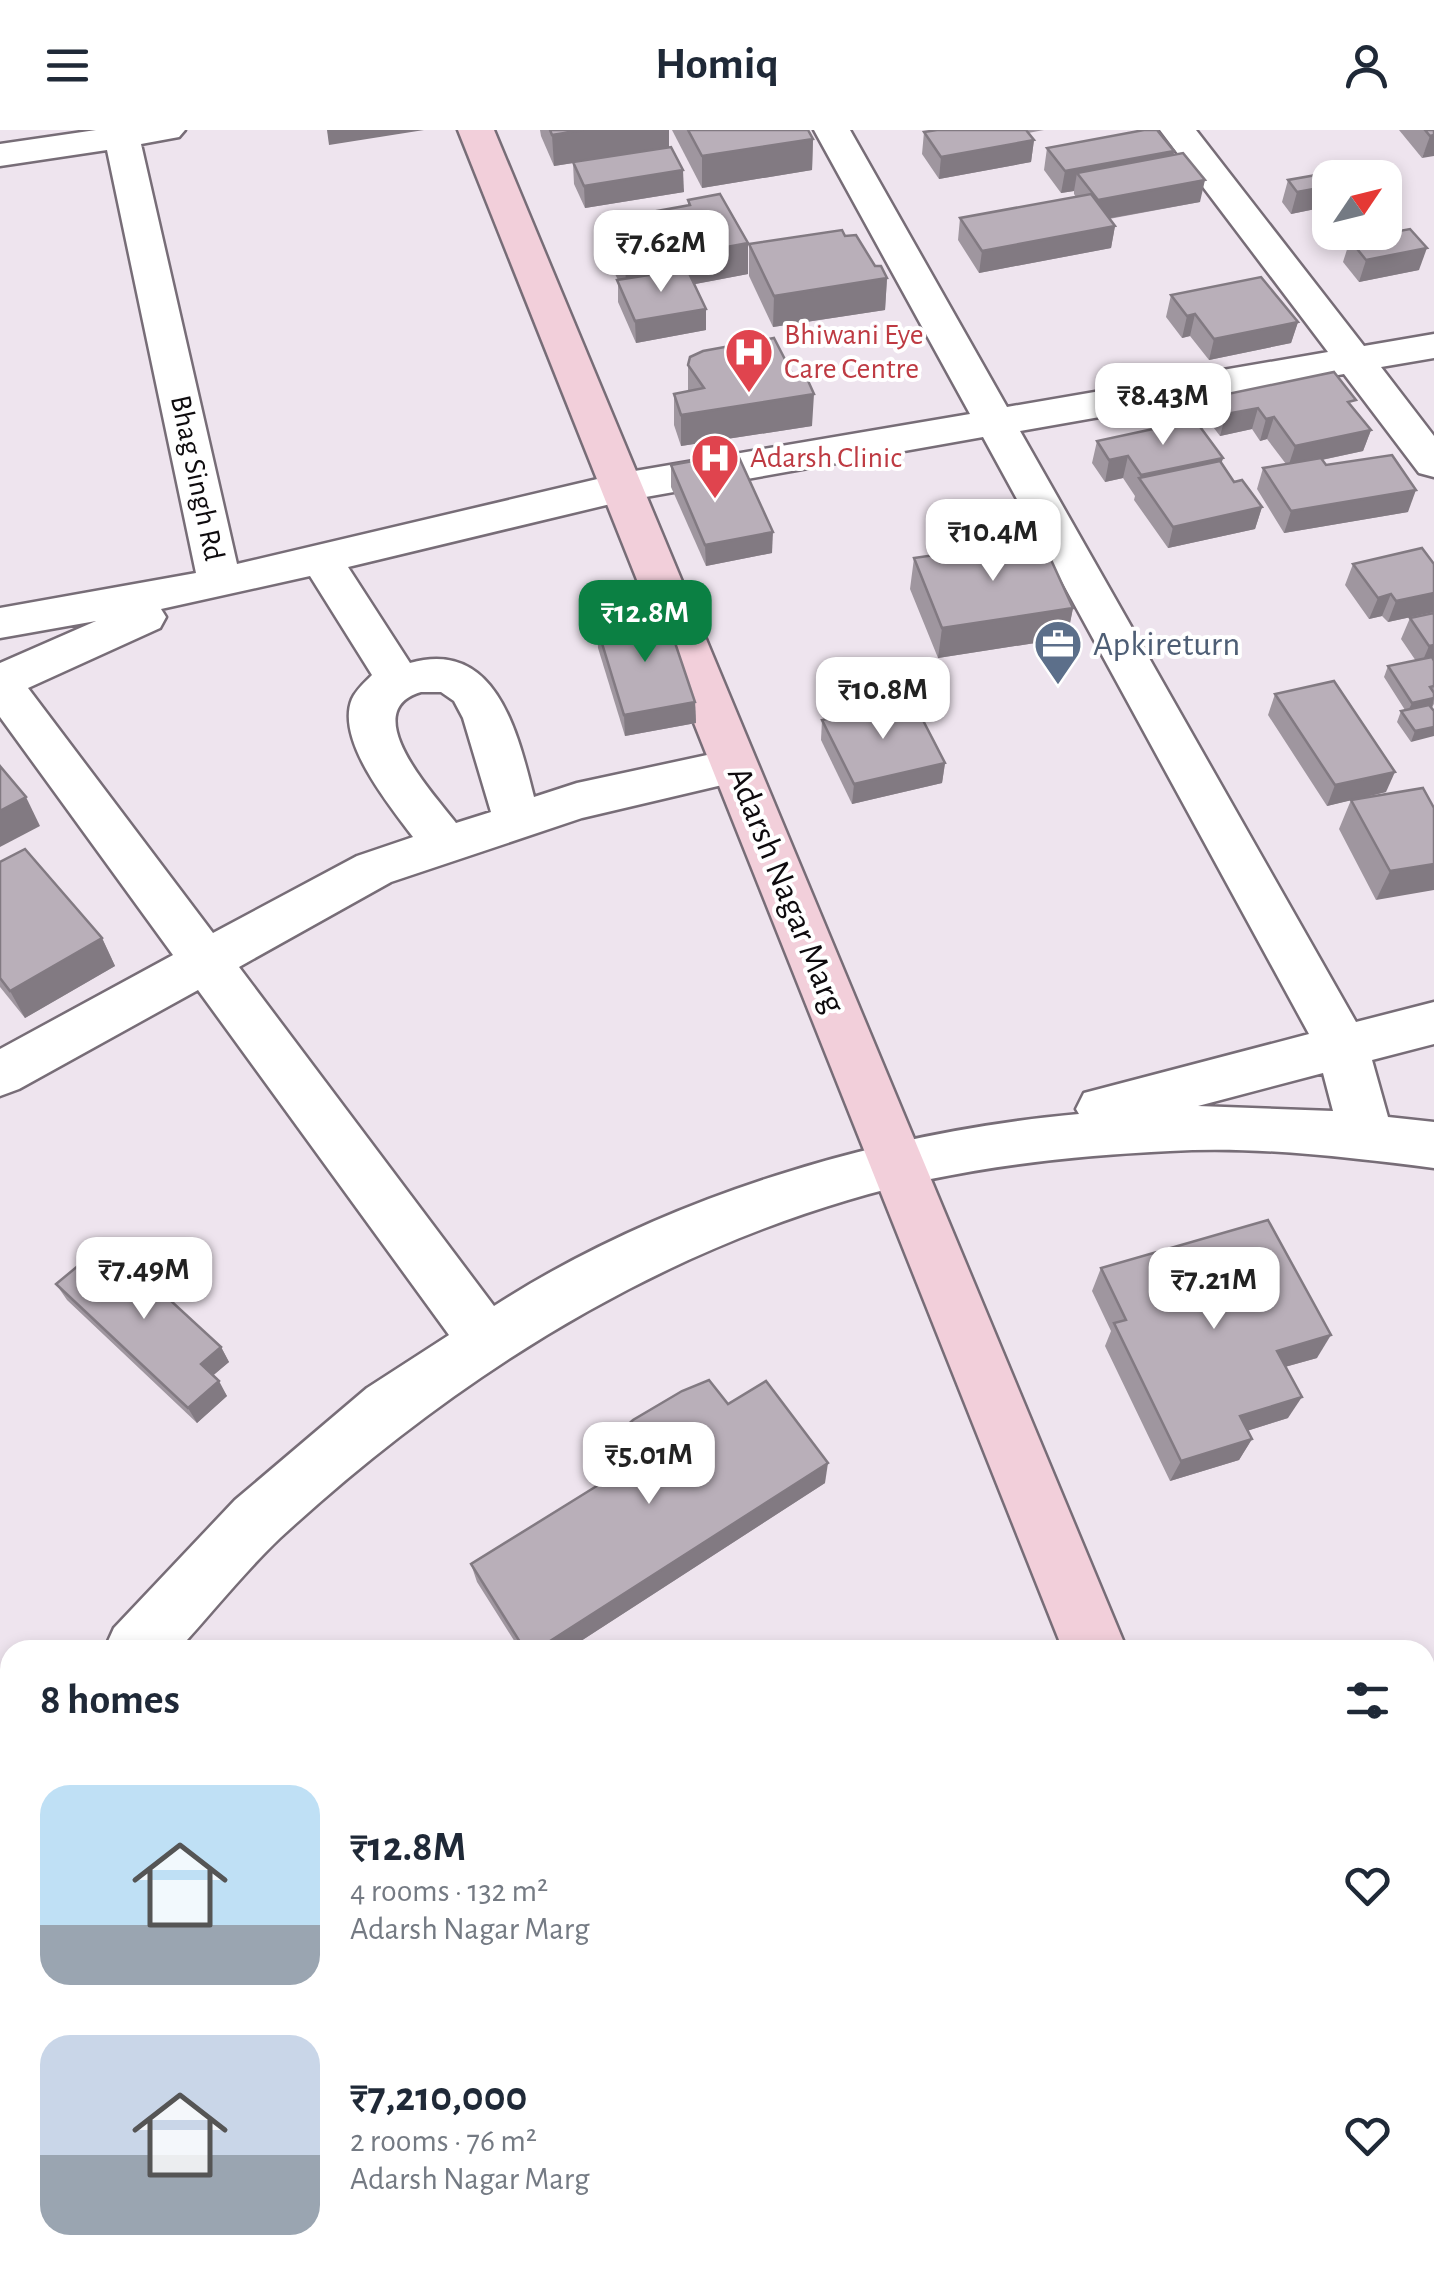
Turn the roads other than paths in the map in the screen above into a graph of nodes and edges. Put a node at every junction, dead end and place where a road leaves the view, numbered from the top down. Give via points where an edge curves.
1 (167, 130) edge
2 (476, 130) edge
3 (832, 130) edge
4 (1178, 130) edge
5 (122, 137) junction
6 (0, 156) edge
7 (1434, 346) edge
8 (1357, 362) junction
9 (997, 423) junction
10 (1434, 464) edge
11 (622, 487) junction
12 (320, 559) junction
13 (220, 583) junction
14 (0, 623) edge
15 (398, 680) junction
16 (0, 683) edge
17 (735, 766) junction
18 (517, 821) junction
19 (446, 845) junction
20 (204, 959) junction
21 (1434, 1023) edge
22 (1342, 1044) junction
23 (0, 1074) edge
24 (1367, 1137) junction
25 (1434, 1145) edge
26 (898, 1165) junction
27 (487, 1342) junction
28 (145, 1640) edge
29 (1092, 1640) edge

1 - 5 street
2 - 11 street, Adarsh Nagar Marg
3 - 9 street
4 - 8 street
5 - 6 street
5 - 13 street, Bhag Singh Rd
7 - 8 street
8 - 9 street
8 - 10 street
9 - 11 street
9 - 22 street
11 - 12 street
11 - 17 street, Adarsh Nagar Marg
12 - 13 street
12 - 15 street
13 - 14 street
13 - 16 street, Bhag Singh Rd
15 - 18 street via 445,675 474,694
15 - 19 street via 370,704 372,726 385,760
16 - 20 street
17 - 18 street
17 - 26 street, Adarsh Nagar Marg
18 - 19 street
19 - 20 street via 374,869
20 - 23 street
20 - 27 street
21 - 22 street
22 - 24 street
22 - 26 street
24 - 25 street
24 - 26 street via 1172,1128 1005,1143
26 - 27 street via 706,1225 556,1297
26 - 29 street, Adarsh Nagar Marg
27 - 28 street via 388,1407 256,1520

